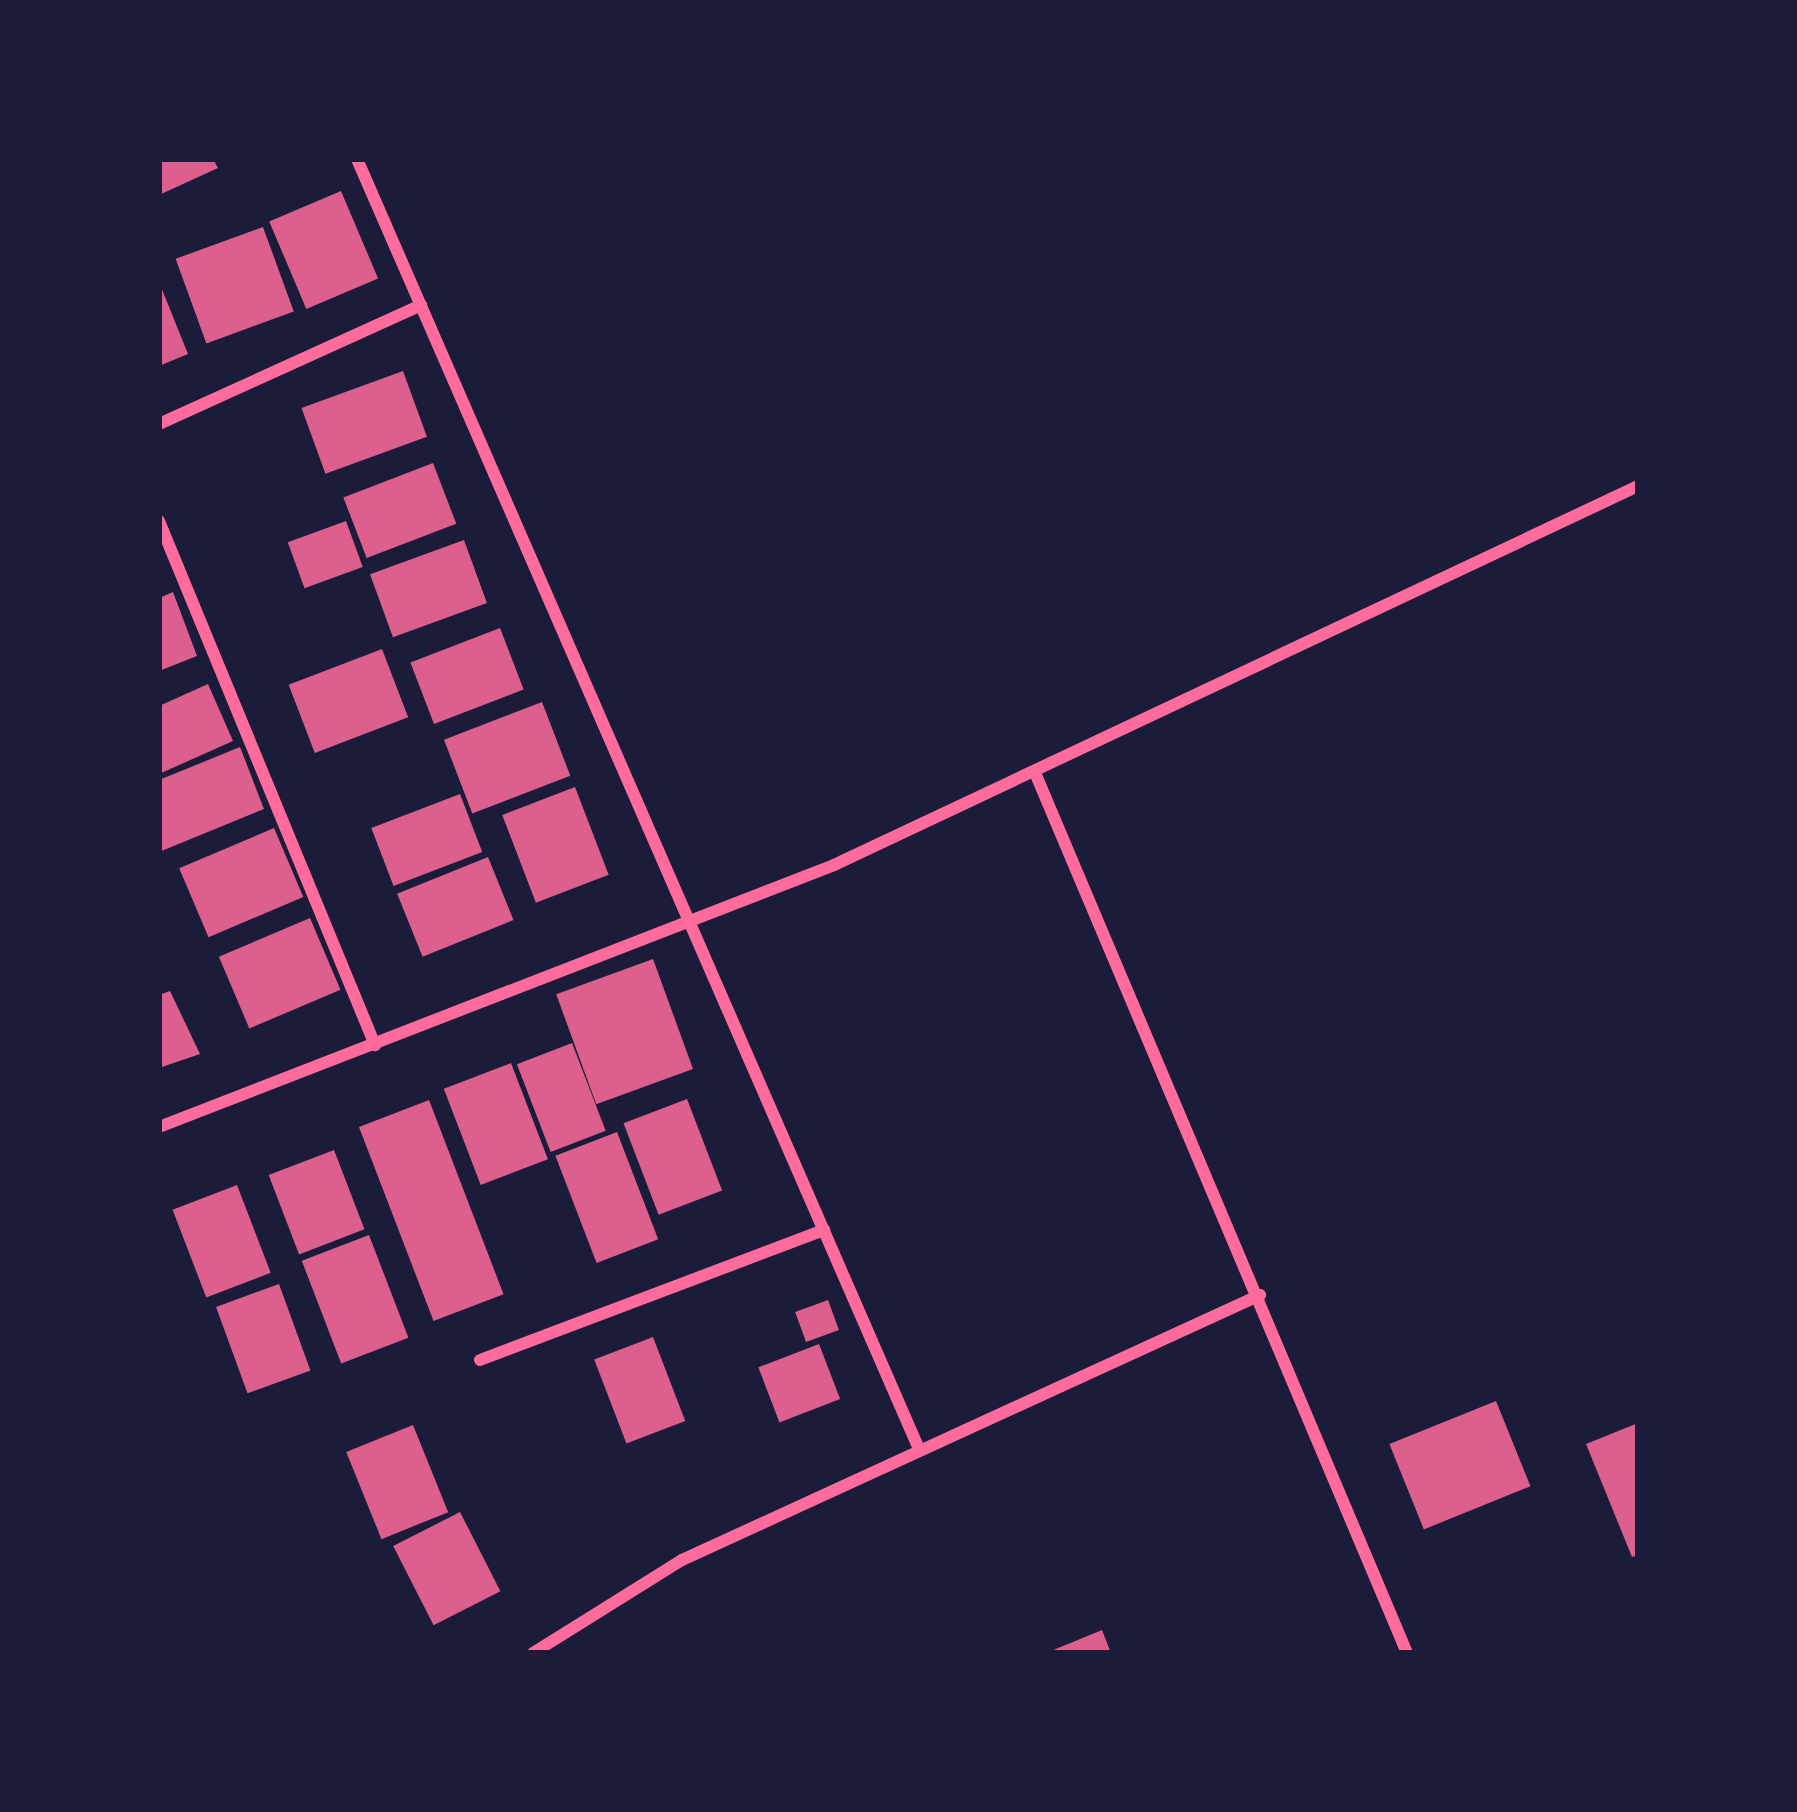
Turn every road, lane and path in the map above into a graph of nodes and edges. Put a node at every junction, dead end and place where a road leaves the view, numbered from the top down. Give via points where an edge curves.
1 (357, 159) edge
2 (421, 305) junction
3 (159, 424) edge
4 (1638, 486) edge
5 (159, 521) edge
6 (1036, 775) junction
7 (686, 915) junction
8 (375, 1045) junction
9 (159, 1127) edge
10 (824, 1229) junction
11 (1260, 1295) junction
12 (480, 1360) dead end
13 (919, 1449) junction
14 (533, 1653) edge
15 (1407, 1653) edge

1 - 2 street
2 - 3 street
2 - 7 street
4 - 6 street
5 - 8 street
6 - 7 street via 834,865
6 - 11 street
7 - 8 street
7 - 10 street
8 - 9 street
10 - 12 street
10 - 13 street
11 - 13 street
11 - 15 street
13 - 14 street via 682,1560

